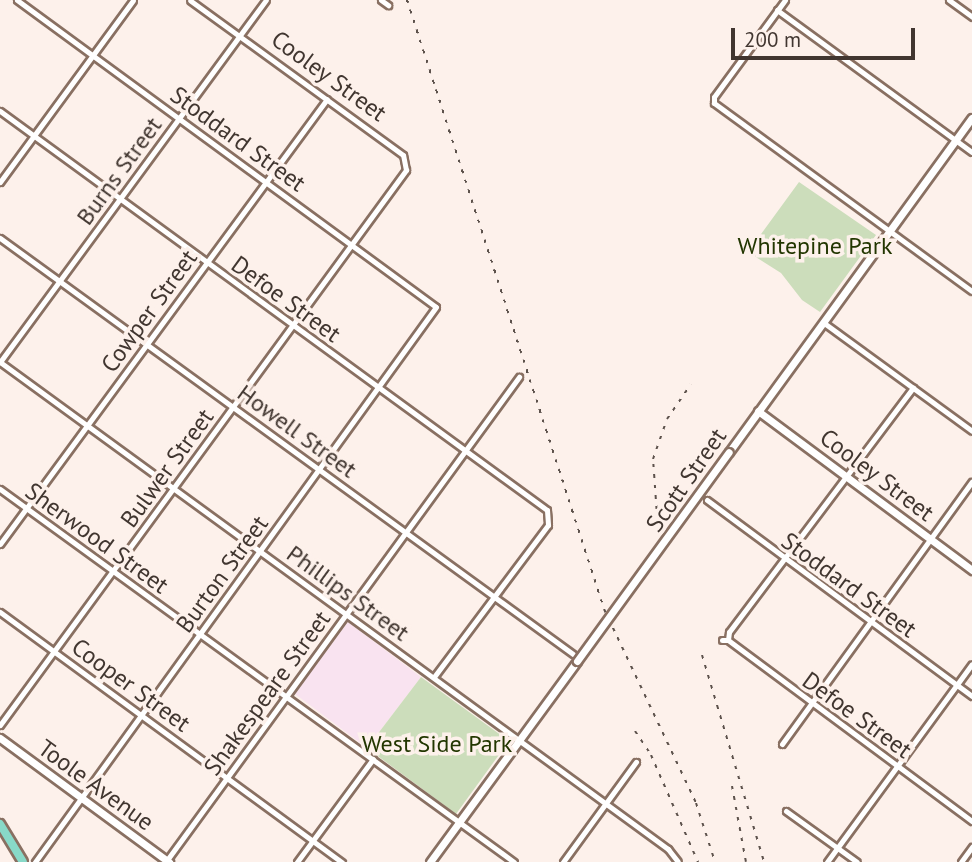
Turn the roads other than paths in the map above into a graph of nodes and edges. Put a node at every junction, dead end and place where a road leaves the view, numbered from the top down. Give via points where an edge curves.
1 (18, 0) edge
2 (133, 0) edge
3 (190, 0) edge
4 (266, 0) edge
5 (381, 0) edge
6 (785, 0) edge
7 (949, 0) edge
8 (388, 5) dead end
9 (778, 10) junction
10 (972, 17) edge
11 (240, 36) junction
12 (93, 57) junction
13 (327, 99) junction
14 (0, 111) edge
15 (179, 118) junction
16 (972, 118) edge
17 (34, 135) junction
18 (956, 140) junction
19 (972, 152) edge
20 (407, 162) joint
21 (266, 181) junction
22 (0, 182) edge
23 (120, 198) junction
24 (890, 231) junction
25 (0, 238) edge
26 (353, 244) junction
27 (206, 262) junction
28 (60, 281) junction
29 (972, 291) edge
30 (436, 307) joint
31 (824, 323) junction
32 (293, 326) junction
33 (147, 344) junction
34 (0, 362) edge
35 (519, 377) dead end
36 (913, 388) junction
37 (379, 389) junction
38 (234, 407) junction
39 (758, 411) junction
40 (86, 426) junction
41 (972, 430) edge
42 (466, 451) junction
43 (320, 470) junction
44 (847, 475) junction
45 (972, 482) edge
46 (0, 489) edge
47 (172, 489) junction
48 (707, 500) dead end
49 (26, 508) junction
50 (405, 533) junction
51 (930, 539) junction
52 (0, 544) edge
53 (260, 552) junction
54 (784, 558) junction
55 (972, 570) edge
56 (114, 571) junction
57 (494, 597) junction
58 (0, 612) edge
59 (346, 613) junction
60 (871, 623) junction
61 (200, 634) junction
62 (54, 651) junction
63 (575, 658) junction
64 (972, 664) edge
65 (434, 677) junction
66 (956, 685) junction
67 (285, 696) junction
68 (972, 696) edge
69 (811, 702) junction
70 (141, 714) junction
71 (0, 725) edge
72 (0, 738) edge
73 (519, 740) junction
74 (782, 744) dead end
75 (373, 759) junction
76 (636, 762) dead end
77 (897, 765) junction
78 (228, 778) junction
79 (81, 797) junction
80 (605, 804) junction
81 (786, 811) dead end
82 (972, 821) edge
83 (459, 822) junction
84 (0, 824) edge
85 (313, 841) junction
86 (972, 847) edge
87 (837, 848) junction
88 (168, 861) edge
89 (23, 862) edge
90 (35, 862) edge
91 (297, 862) edge
92 (342, 862) edge
93 (430, 862) edge
94 (514, 862) edge
95 (563, 862) edge
96 (678, 862) edge
97 (827, 862) edge
98 (857, 862) edge
99 (961, 862) edge

1 - 12 street, Stoddard Street
2 - 12 street
3 - 11 street, Cooley Street
4 - 11 street, Burns Street
5 - 8 street
6 - 9 street
7 - 10 street
9 - 18 street
9 - 24 street via 713,97 714,103
11 - 13 street, Cooley Street
11 - 15 street, Burns Street
12 - 15 street, Stoddard Street
12 - 17 street
13 - 20 street, Cooley Street
13 - 21 street, Cowper Street
14 - 17 street, Defoe Street
15 - 21 street, Stoddard Street
15 - 23 street, Burns Street
16 - 18 street, Scott Street
17 - 22 street
17 - 23 street, Defoe Street
18 - 19 street
18 - 24 street, Scott Street
20 - 26 street, Bulwer Street via 405,173
21 - 26 street, Stoddard Street
21 - 27 street, Cowper Street
23 - 27 street, Defoe Street
23 - 28 street, Burns Street
24 - 29 street
24 - 31 street, Scott Street
25 - 28 street, Howell Street
26 - 30 street, Stoddard Street
26 - 32 street, Bulwer Street
27 - 32 street, Defoe Street
27 - 33 street, Cowper Street
28 - 33 street, Howell Street
28 - 34 street, Burns Street
30 - 37 street, Burton Street
31 - 36 street
31 - 39 street, Scott Street
32 - 37 street, Defoe Street
32 - 38 street, Bulwer Street
33 - 38 street, Howell Street
33 - 40 street, Cowper Street
34 - 40 street, Phillips Street
35 - 42 street, Shakespeare Street
36 - 41 street
36 - 44 street
37 - 42 street, Defoe Street
37 - 43 street, Burton Street
38 - 43 street, Howell Street
38 - 47 street, Bulwer Street
39 - 44 street, Cooley Street
39 - 63 street, Scott Street, bridge
40 - 47 street, Phillips Street
40 - 49 street, Cowper Street
42 - 50 street, Shakespeare Street
42 - 57 street, Defoe Street via 550,516
43 - 50 street, Howell Street
43 - 53 street, Burton Street
44 - 51 street, Cooley Street
44 - 54 street
45 - 51 street
46 - 49 street, Sherwood Street
47 - 53 street, Phillips Street
47 - 56 street, Bulwer Street
48 - 54 street, Stoddard Street
49 - 52 street, Cowper Street
49 - 56 street, Sherwood Street
50 - 57 street, Howell Street
50 - 59 street, Shakespeare Street
51 - 55 street, Cooley Street
51 - 60 street
53 - 59 street, Phillips Street
53 - 61 street, Burton Street
54 - 60 street, Stoddard Street
54 - 69 street, Defoe Street via 725,640
56 - 61 street, Sherwood Street
56 - 62 street, Bulwer Street
57 - 63 street, Howell Street
57 - 65 street
58 - 62 street, Cooper Street
59 - 65 street, Phillips Street
59 - 67 street, Shakespeare Street
60 - 66 street, Stoddard Street
60 - 69 street
61 - 67 street, Sherwood Street
61 - 70 street, Burton Street
62 - 70 street, Cooper Street
62 - 71 street, Bulwer Street
63 - 73 street, Scott Street
64 - 66 street
65 - 73 street, Phillips Street
66 - 68 street, Stoddard Street
66 - 77 street
67 - 75 street, Sherwood Street
67 - 78 street, Shakespeare Street
69 - 74 street
69 - 77 street, Defoe Street
70 - 78 street, Cooper Street
70 - 79 street, Burton Street
72 - 79 street, Toole Avenue
73 - 80 street, Phillips Street
73 - 83 street, Scott Street
75 - 83 street, Sherwood Street
75 - 85 street
76 - 80 street
77 - 82 street, Defoe Street
77 - 87 street
78 - 85 street, Cooper Street
78 - 88 street, Shakespeare Street
79 - 88 street, Toole Avenue
79 - 90 street, Burton Street
80 - 95 street
80 - 96 street, Phillips Street
81 - 87 street
83 - 93 street, Scott Street
83 - 94 street, Sherwood Street
84 - 89 main road
85 - 91 street
85 - 92 street, Cooper Street
86 - 99 street
87 - 97 street
87 - 98 street

